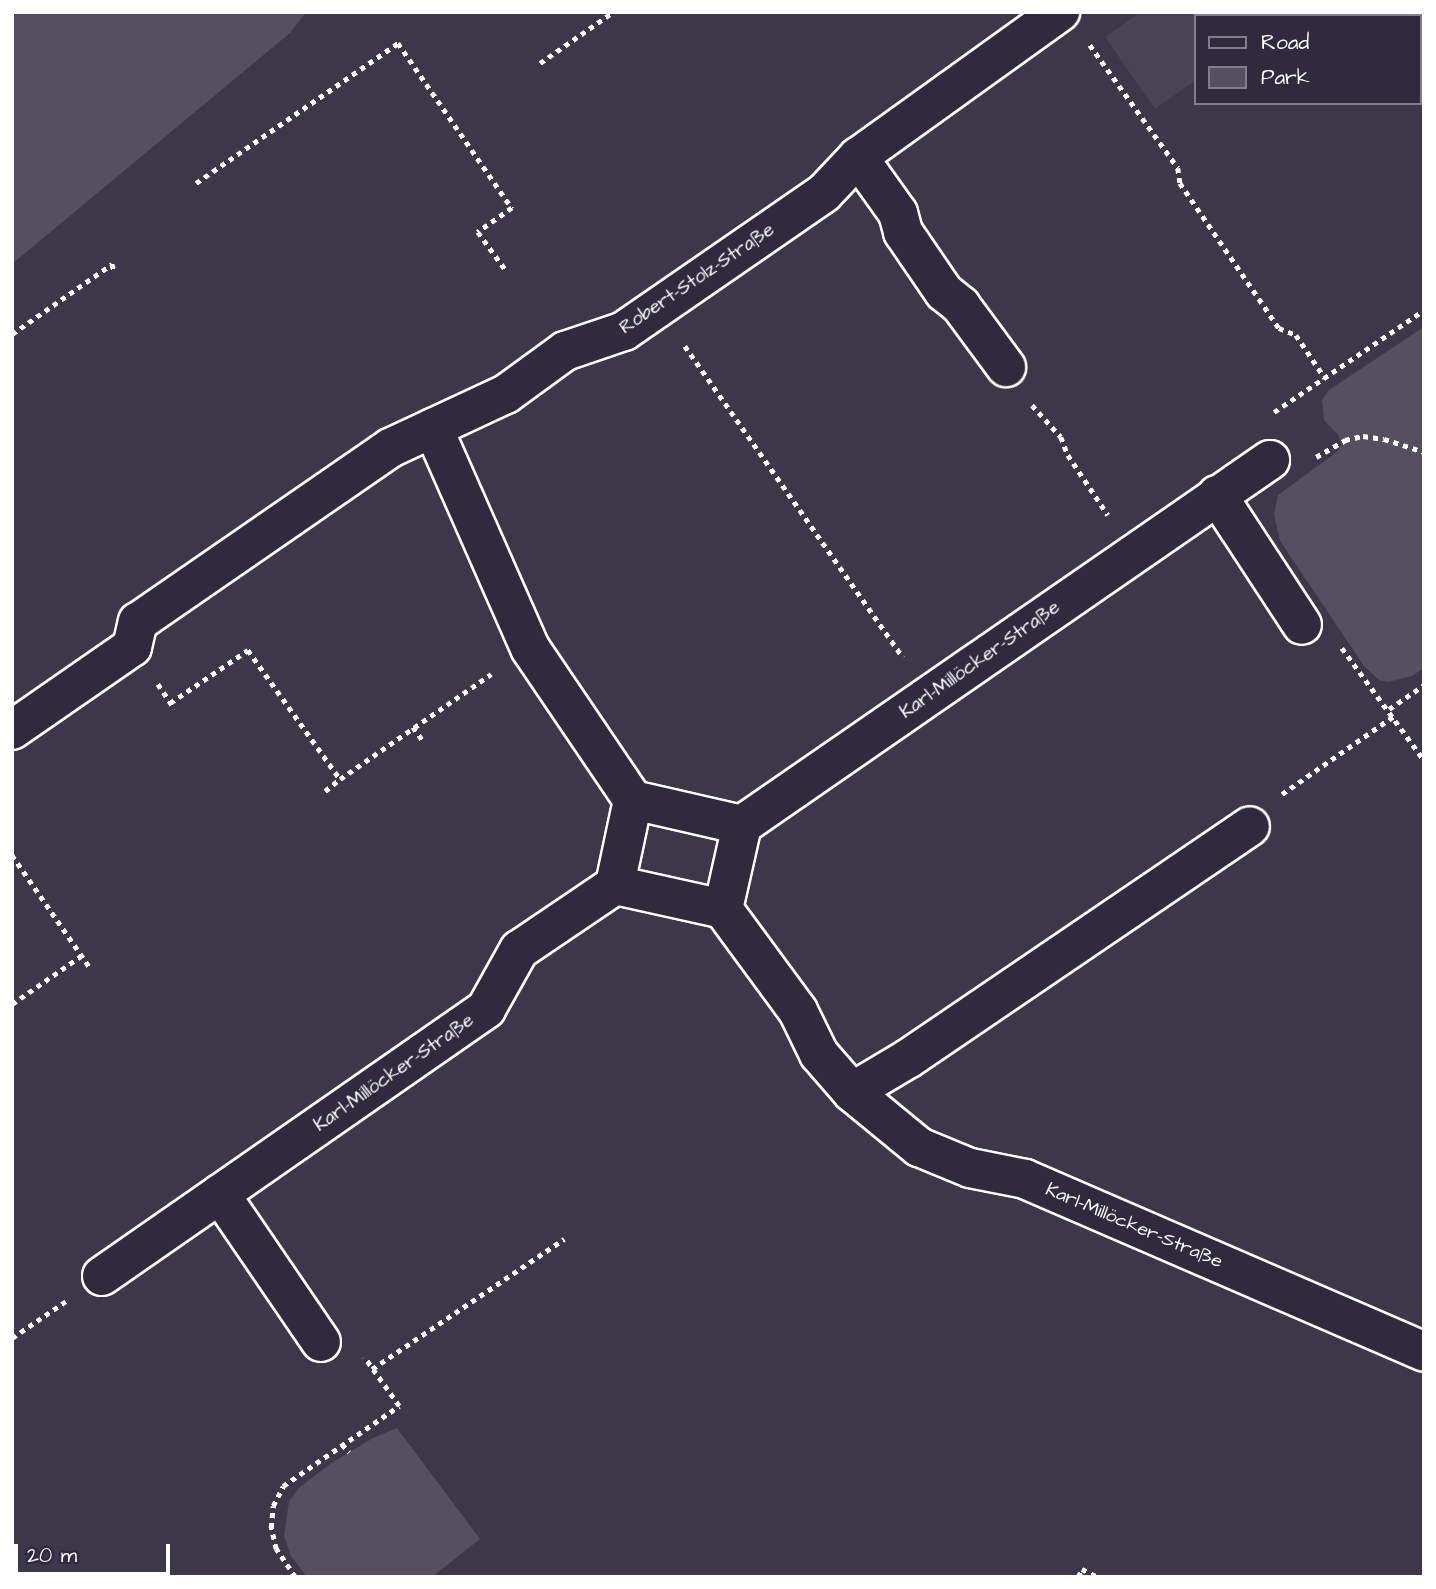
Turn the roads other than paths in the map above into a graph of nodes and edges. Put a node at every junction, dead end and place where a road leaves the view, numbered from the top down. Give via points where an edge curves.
1 (1057, 14) edge
2 (858, 157) junction
3 (1006, 367) road end
4 (433, 428) junction
5 (1270, 460) road end
6 (1217, 495) junction
7 (1302, 625) road end
8 (12, 730) edge
9 (633, 800) junction
10 (743, 825) junction
11 (1250, 826) road end
12 (615, 885) junction
13 (723, 909) junction
14 (852, 1092) junction
15 (220, 1194) junction
16 (102, 1276) road end
17 (321, 1342) road end
18 (1424, 1352) edge

1 - 2 street, Robert-Stolz-Straße
2 - 3 street via 898,213 903,232 944,292 961,306
2 - 4 street, Robert-Stolz-Straße via 824,193 624,331 565,351 506,394
4 - 8 street, Robert-Stolz-Straße via 390,448 138,622 132,647
4 - 9 street via 530,648
5 - 6 street, Karl-Millöcker-Straße
6 - 7 street
6 - 10 street, Karl-Millöcker-Straße
9 - 10 street
9 - 12 street
10 - 13 street
11 - 14 street
12 - 13 street
12 - 15 street, Karl-Millöcker-Straße via 519,950 486,1009
13 - 14 street, Karl-Millöcker-Straße via 797,1011 819,1054
14 - 18 street, Karl-Millöcker-Straße via 919,1146 970,1168 1025,1179
15 - 16 street, Karl-Millöcker-Straße
15 - 17 street

